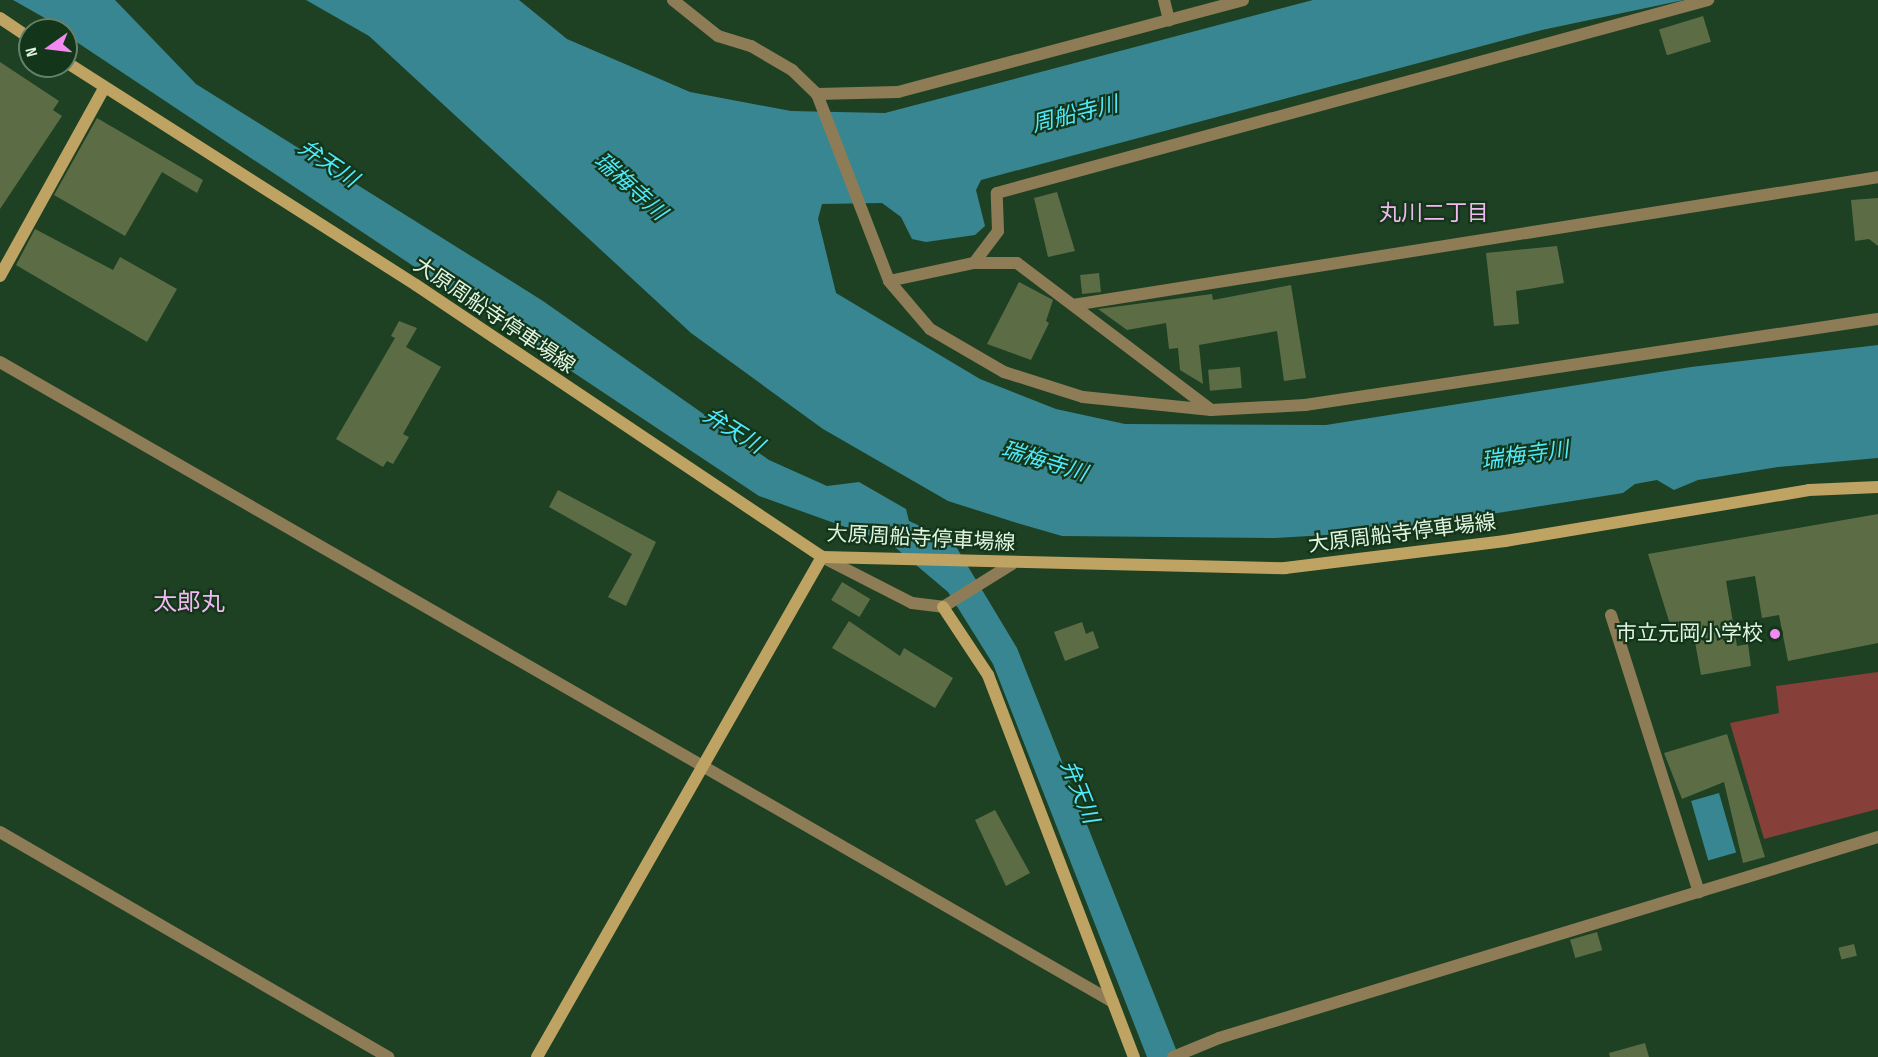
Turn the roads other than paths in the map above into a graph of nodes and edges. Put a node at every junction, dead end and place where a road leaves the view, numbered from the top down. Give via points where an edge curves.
1 (673, 0) edge
2 (1164, 0) edge
3 (1242, 0) edge
4 (1708, 0) edge
5 (0, 18) edge
6 (1169, 20) junction
7 (18, 30) edge
8 (78, 70) edge
9 (104, 88) junction
10 (817, 94) junction
11 (1878, 177) edge
12 (974, 264) junction
13 (0, 276) edge
14 (889, 281) junction
15 (1073, 305) junction
16 (1878, 319) edge
17 (0, 363) edge
18 (1211, 410) junction
19 (1878, 487) edge
20 (822, 557) junction
21 (1012, 564) junction
22 (943, 607) junction
23 (1611, 615) dead end
24 (703, 770) junction
25 (0, 832) edge
26 (1878, 837) edge
27 (1699, 892) junction
28 (1113, 1002) junction
29 (388, 1057) edge
30 (537, 1057) edge
31 (1134, 1057) edge
32 (1173, 1057) edge

1 - 10 street via 718,36 751,46 792,70
2 - 6 street
3 - 6 street
4 - 12 street via 997,193 999,231
5 - 7 main road
6 - 10 street via 898,92
8 - 9 main road, 大原周船寺停車場線
9 - 13 main road
9 - 20 main road, 大原周船寺停車場線 via 416,285
10 - 14 street
11 - 15 street
12 - 14 street
12 - 15 street via 1017,263
14 - 18 street via 930,329 1004,372 1083,397
15 - 18 street
16 - 18 street via 1305,405
17 - 24 street
19 - 21 main road, 大原周船寺停車場線 via 1809,490 1505,541 1307,566
20 - 21 main road, 大原周船寺停車場線
20 - 22 street via 912,603
20 - 24 main road
21 - 22 street
22 - 28 main road via 988,675
23 - 27 street
24 - 28 street
24 - 30 main road
25 - 29 street
26 - 27 street
27 - 32 street
28 - 31 main road

